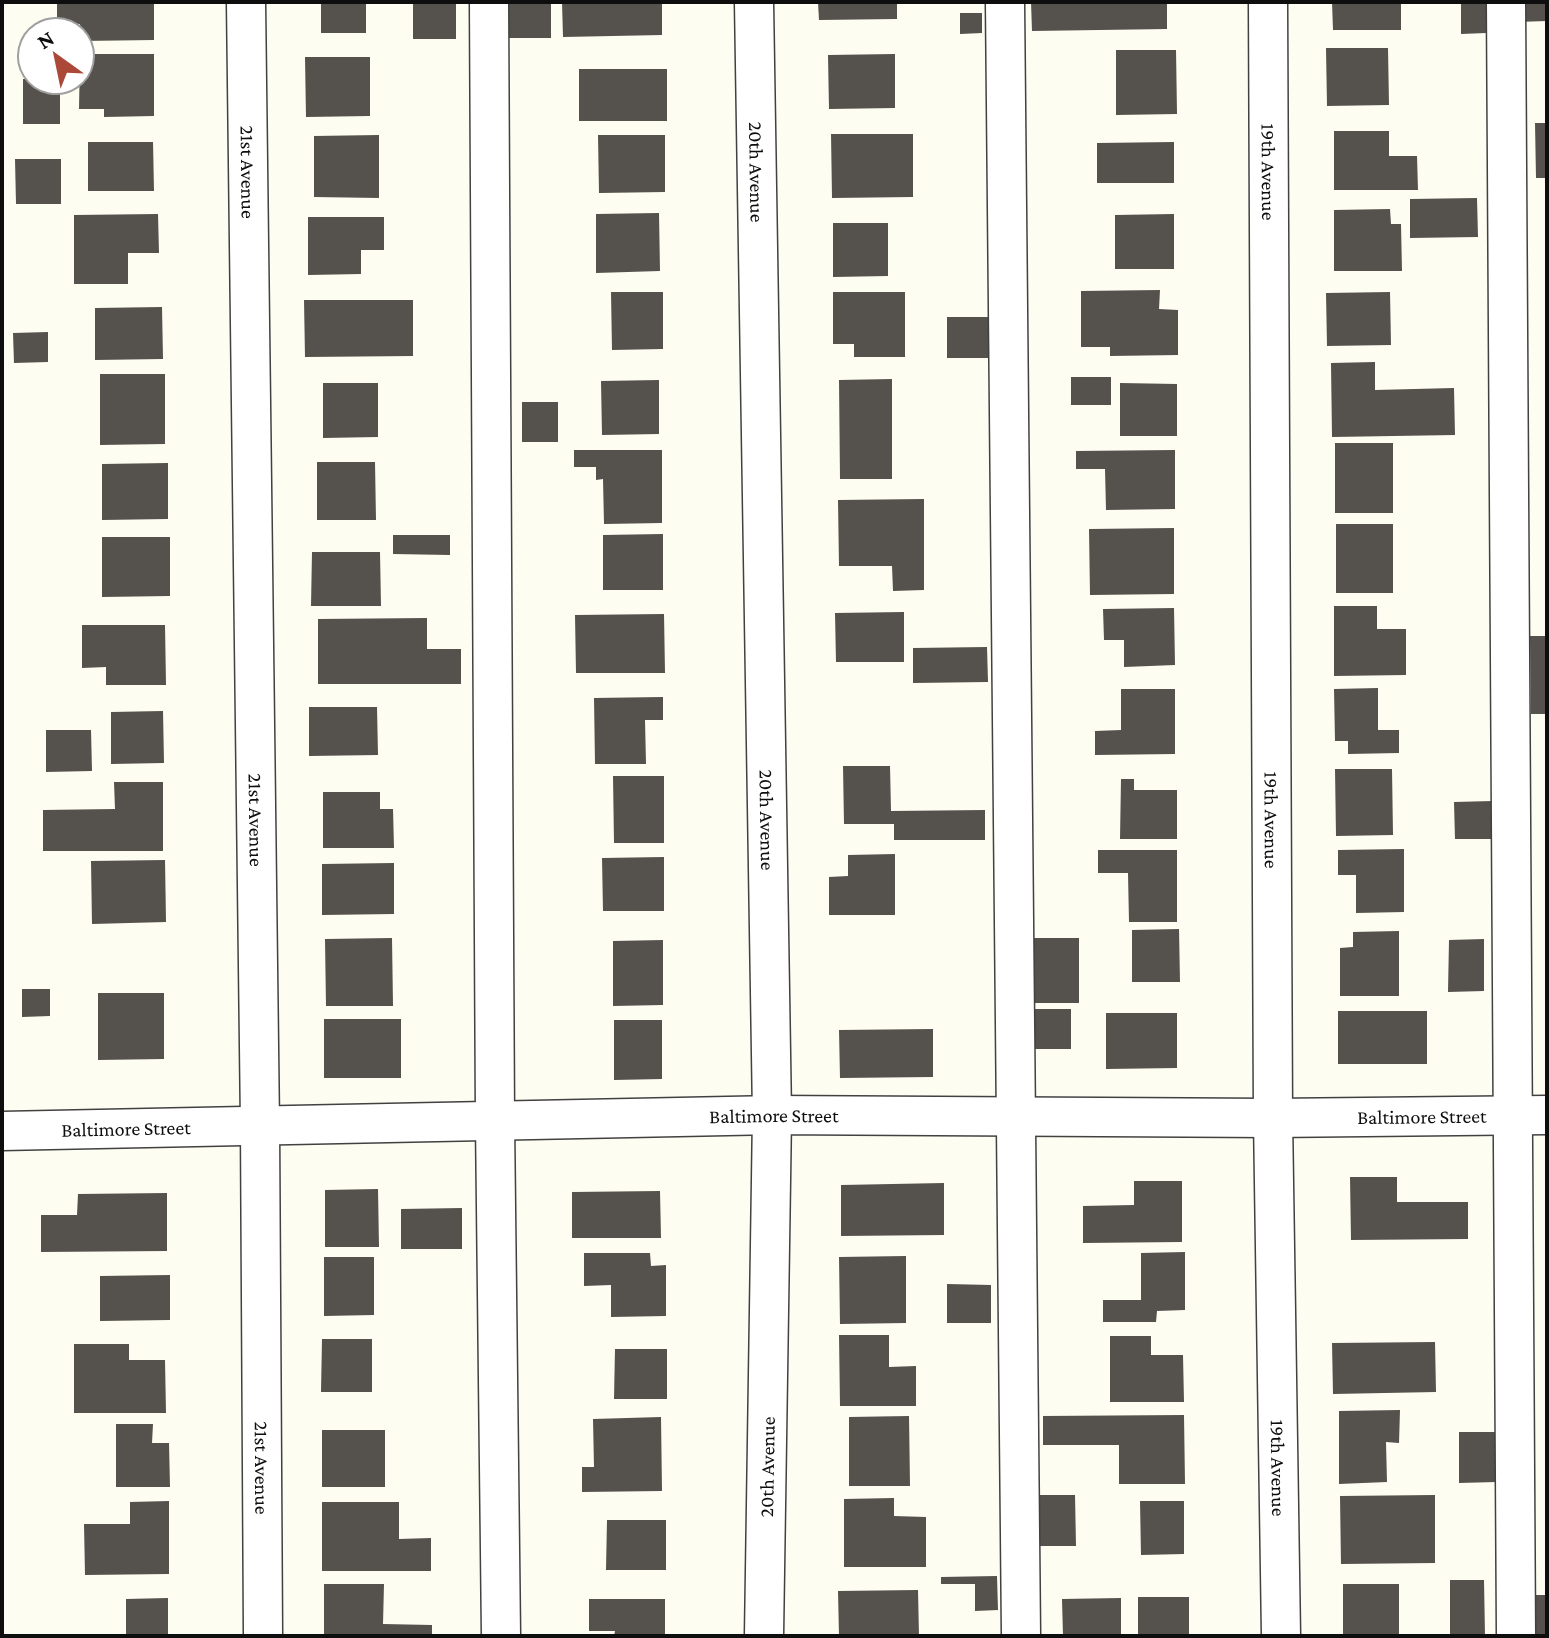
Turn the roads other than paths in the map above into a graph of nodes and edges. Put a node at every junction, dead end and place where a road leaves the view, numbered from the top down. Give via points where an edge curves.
1 (246, 2) edge
2 (489, 2) edge
3 (754, 2) edge
4 (1005, 2) edge
5 (1268, 2) edge
6 (1506, 2) edge
7 (772, 1115) junction
8 (1530, 1115) edge
9 (1015, 1116) junction
10 (1273, 1118) junction
11 (495, 1121) junction
12 (260, 1126) junction
13 (2, 1131) edge
14 (263, 1636) edge
15 (501, 1636) edge
16 (764, 1636) edge
17 (1021, 1636) edge
18 (1281, 1636) edge
19 (1516, 1636) edge

1 - 12 street, 21st Avenue
2 - 11 street
3 - 7 street, 20th Avenue
4 - 9 street
5 - 10 street, 19th Avenue
6 - 8 street
7 - 9 street, Baltimore Street
7 - 11 street, Baltimore Street
7 - 16 street, 20th Avenue
8 - 10 street, Baltimore Street
8 - 19 street
9 - 10 street, Baltimore Street
9 - 17 street
10 - 18 street, 19th Avenue
11 - 12 street, Baltimore Street
11 - 15 street
12 - 13 street, Baltimore Street
12 - 14 street, 21st Avenue

